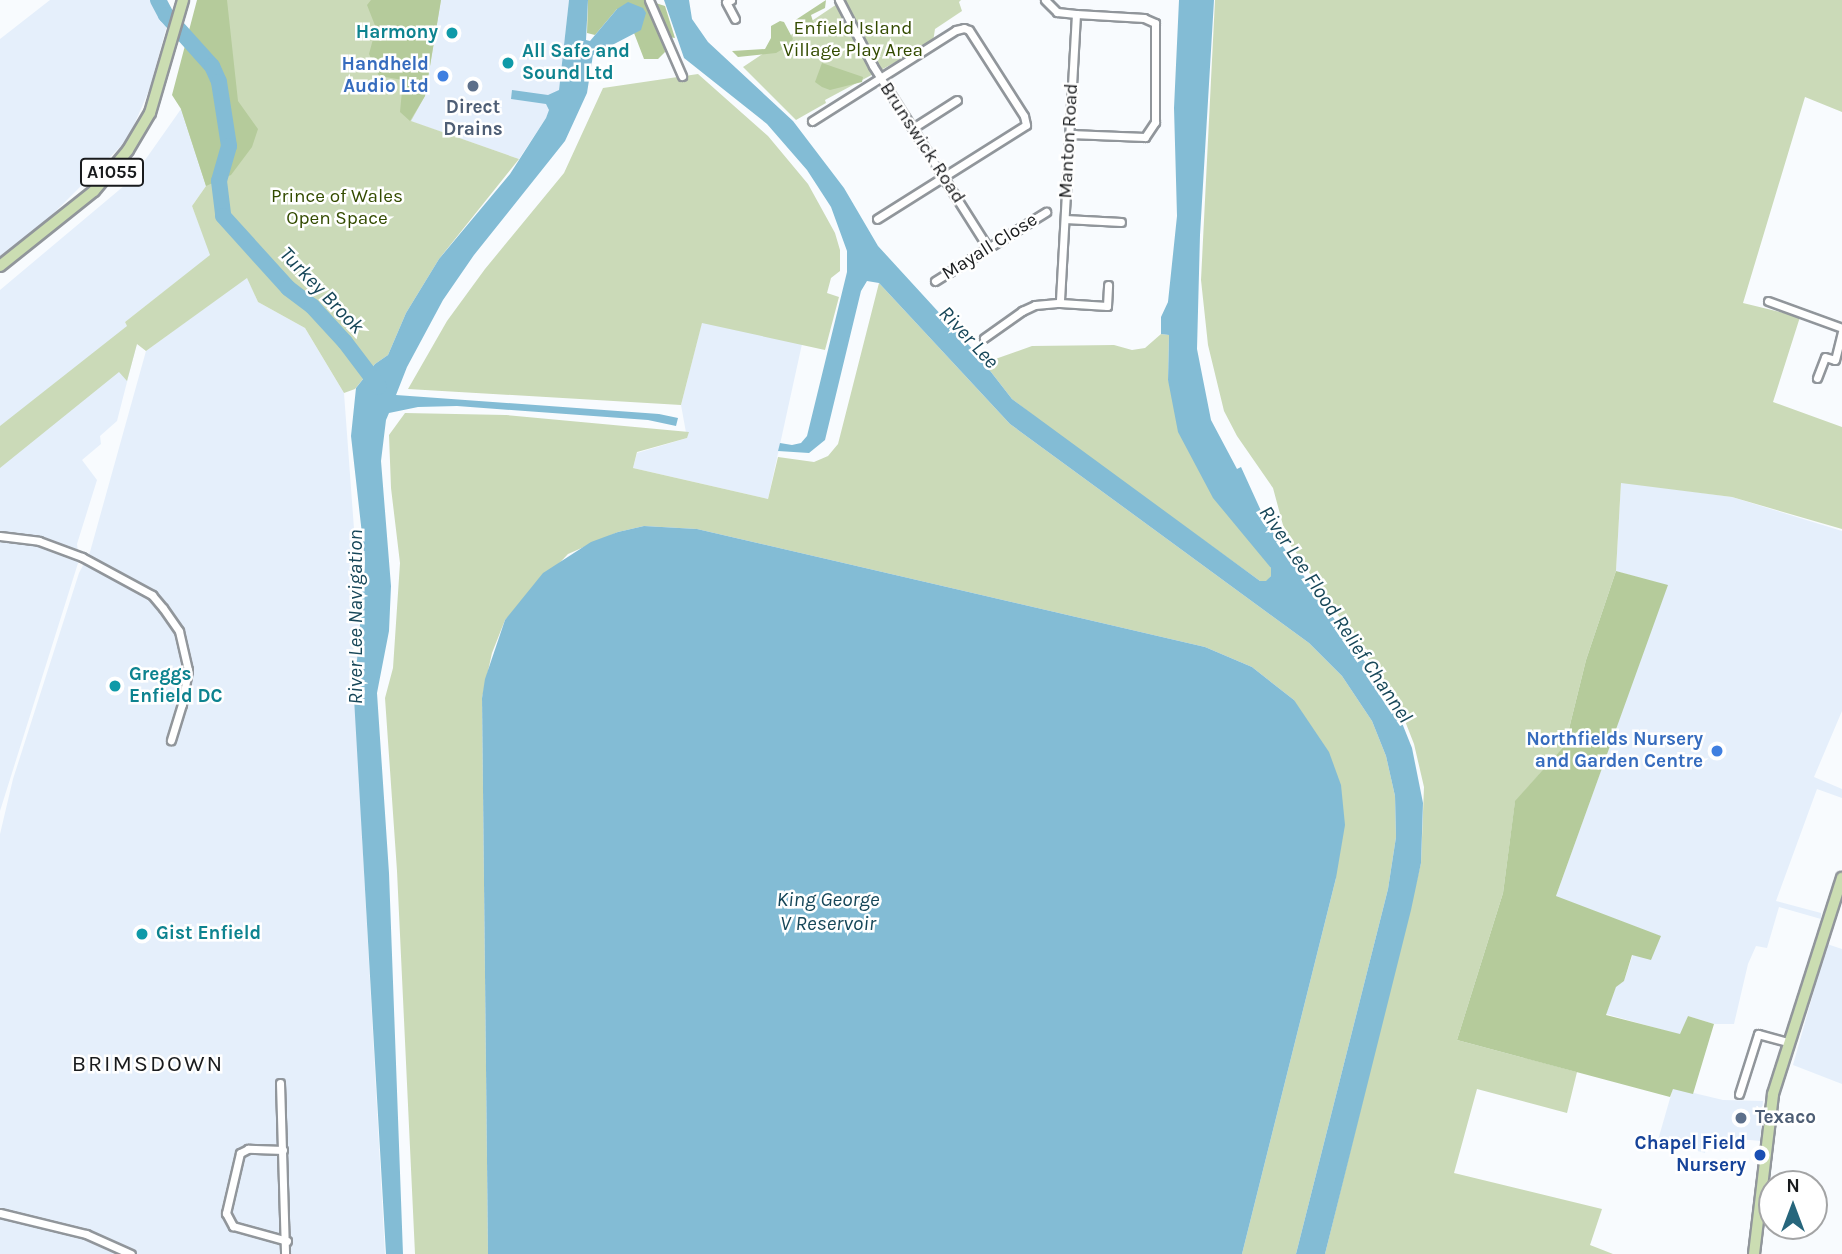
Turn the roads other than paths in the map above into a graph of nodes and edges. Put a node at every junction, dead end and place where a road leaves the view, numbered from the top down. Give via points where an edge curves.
1 (649, 0) edge
2 (839, 0) edge
3 (1045, 0) edge
4 (727, 1) edge
5 (182, 5) edge
6 (1076, 14) junction
7 (735, 19) dead end
8 (682, 76) dead end
9 (879, 76) junction
10 (957, 100) dead end
11 (812, 121) dead end
12 (913, 128) junction
13 (1069, 134) junction
14 (944, 177) junction
15 (1045, 212) dead end
16 (877, 219) dead end
17 (1065, 219) junction
18 (1121, 222) dead end
19 (988, 248) junction
20 (0, 266) edge
21 (935, 281) dead end
22 (1108, 285) dead end
23 (1768, 301) dead end
24 (1060, 303) junction
25 (1842, 330) edge
26 (984, 338) dead end
27 (1817, 377) dead end
28 (0, 536) edge
29 (171, 740) dead end
30 (1842, 878) edge
31 (1788, 1042) junction
32 (280, 1083) dead end
33 (1738, 1094) dead end
34 (283, 1150) junction
35 (0, 1213) edge
36 (287, 1241) junction
37 (131, 1254) edge
38 (285, 1254) edge
39 (1754, 1254) edge

1 - 8 street
2 - 9 street, Brunswick Road
3 - 6 street via 1057,12
4 - 7 street
5 - 20 main road, A1055 via 150,113 119,164 94,191
6 - 13 street, Manton Road
6 - 13 street via 1144,18 1155,23 1155,122 1145,137
9 - 11 street
9 - 12 street, Brunswick Road
9 - 14 street via 956,30 969,30 1027,122
10 - 12 street
12 - 14 street, Brunswick Road
13 - 17 street, Manton Road
14 - 16 street
14 - 19 street, Brunswick Road
15 - 19 street, Mayall Close
17 - 18 street
17 - 24 street, Manton Road
19 - 21 street, Mayall Close
22 - 24 street via 1107,306
23 - 25 street
24 - 26 street via 1022,310
25 - 27 street via 1835,360 1825,357
28 - 29 street via 39,541 82,556 152,596 163,608 178,631 188,670
30 - 31 main road
31 - 33 street via 1758,1034
31 - 39 main road via 1773,1094
32 - 34 street
34 - 36 street
34 - 36 street via 240,1153 226,1213 233,1226
35 - 37 street via 86,1234
36 - 38 street

